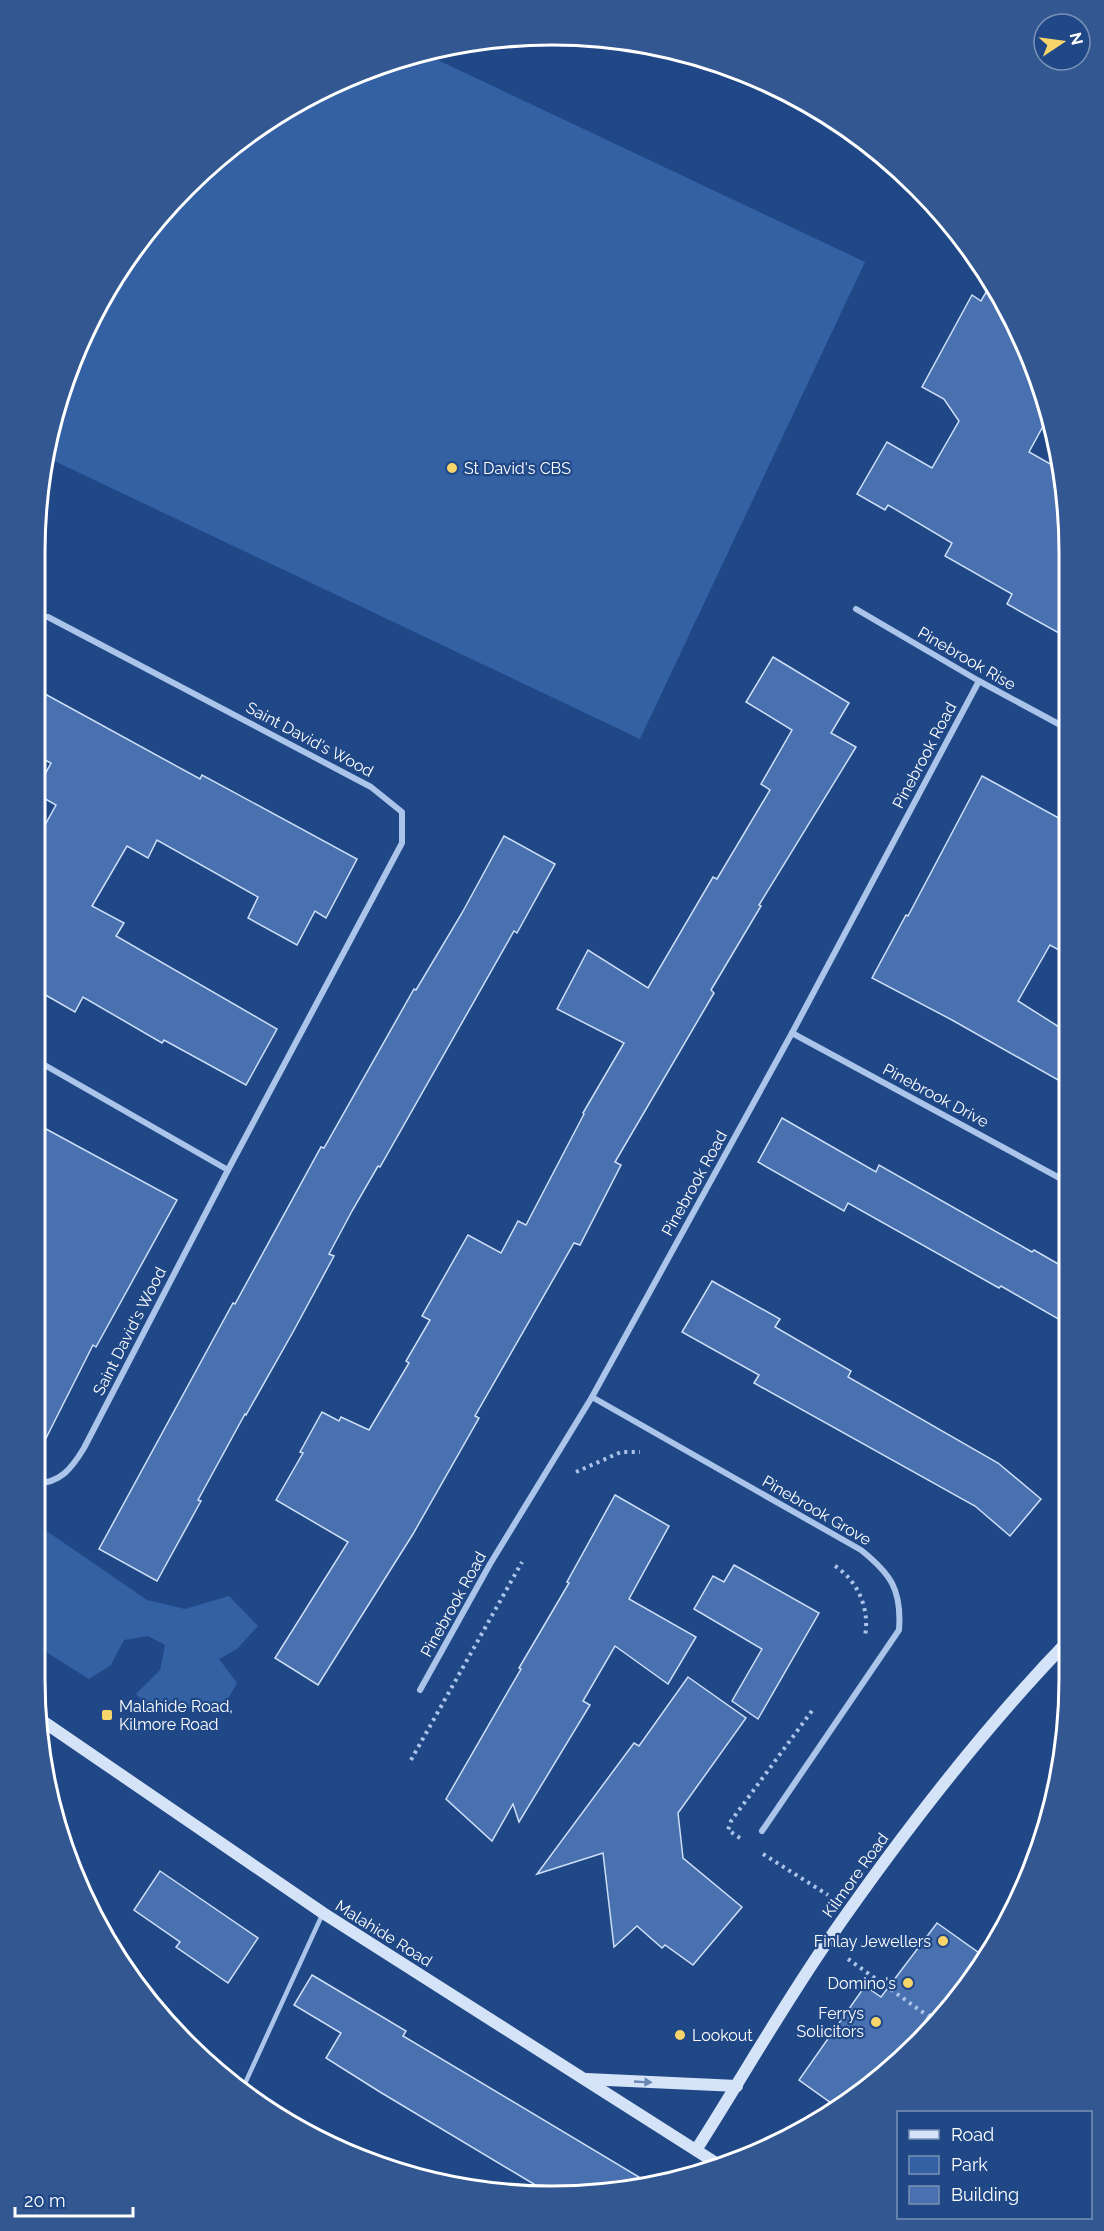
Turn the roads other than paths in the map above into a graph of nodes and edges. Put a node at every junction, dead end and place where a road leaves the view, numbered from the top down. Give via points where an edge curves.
1 (856, 609) dead end
2 (45, 617) edge
3 (979, 681) junction
4 (1059, 724) edge
5 (792, 1033) junction
6 (45, 1065) edge
7 (228, 1170) junction
8 (1059, 1178) edge
9 (592, 1397) junction
10 (45, 1482) edge
11 (1059, 1650) edge
12 (420, 1690) dead end
13 (47, 1724) edge
14 (762, 1831) dead end
15 (323, 1913) junction
16 (584, 2079) junction
17 (245, 2083) edge
18 (737, 2086) junction
19 (696, 2150) junction
20 (712, 2160) edge

1 - 3 street, Pinebrook Rise
2 - 7 street, Saint David's Wood via 372,787 402,812 402,843
3 - 4 street, Pinebrook Rise
3 - 5 street, Pinebrook Road
5 - 8 street, Pinebrook Drive
5 - 9 street, Pinebrook Road
6 - 7 street
7 - 10 street, Saint David's Wood via 73,1466 58,1479
9 - 12 street, Pinebrook Road via 490,1564
9 - 14 street, Pinebrook Grove via 861,1550 882,1567 897,1594 898,1630
11 - 18 main road, Kilmore Road via 912,1824 826,1943
13 - 15 main road, Malahide Road
15 - 16 main road, Malahide Road
15 - 17 lane
16 -> 18 main road
16 - 19 main road, Malahide Road
18 - 19 main road, Kilmore Road
19 - 20 main road, Malahide Road

